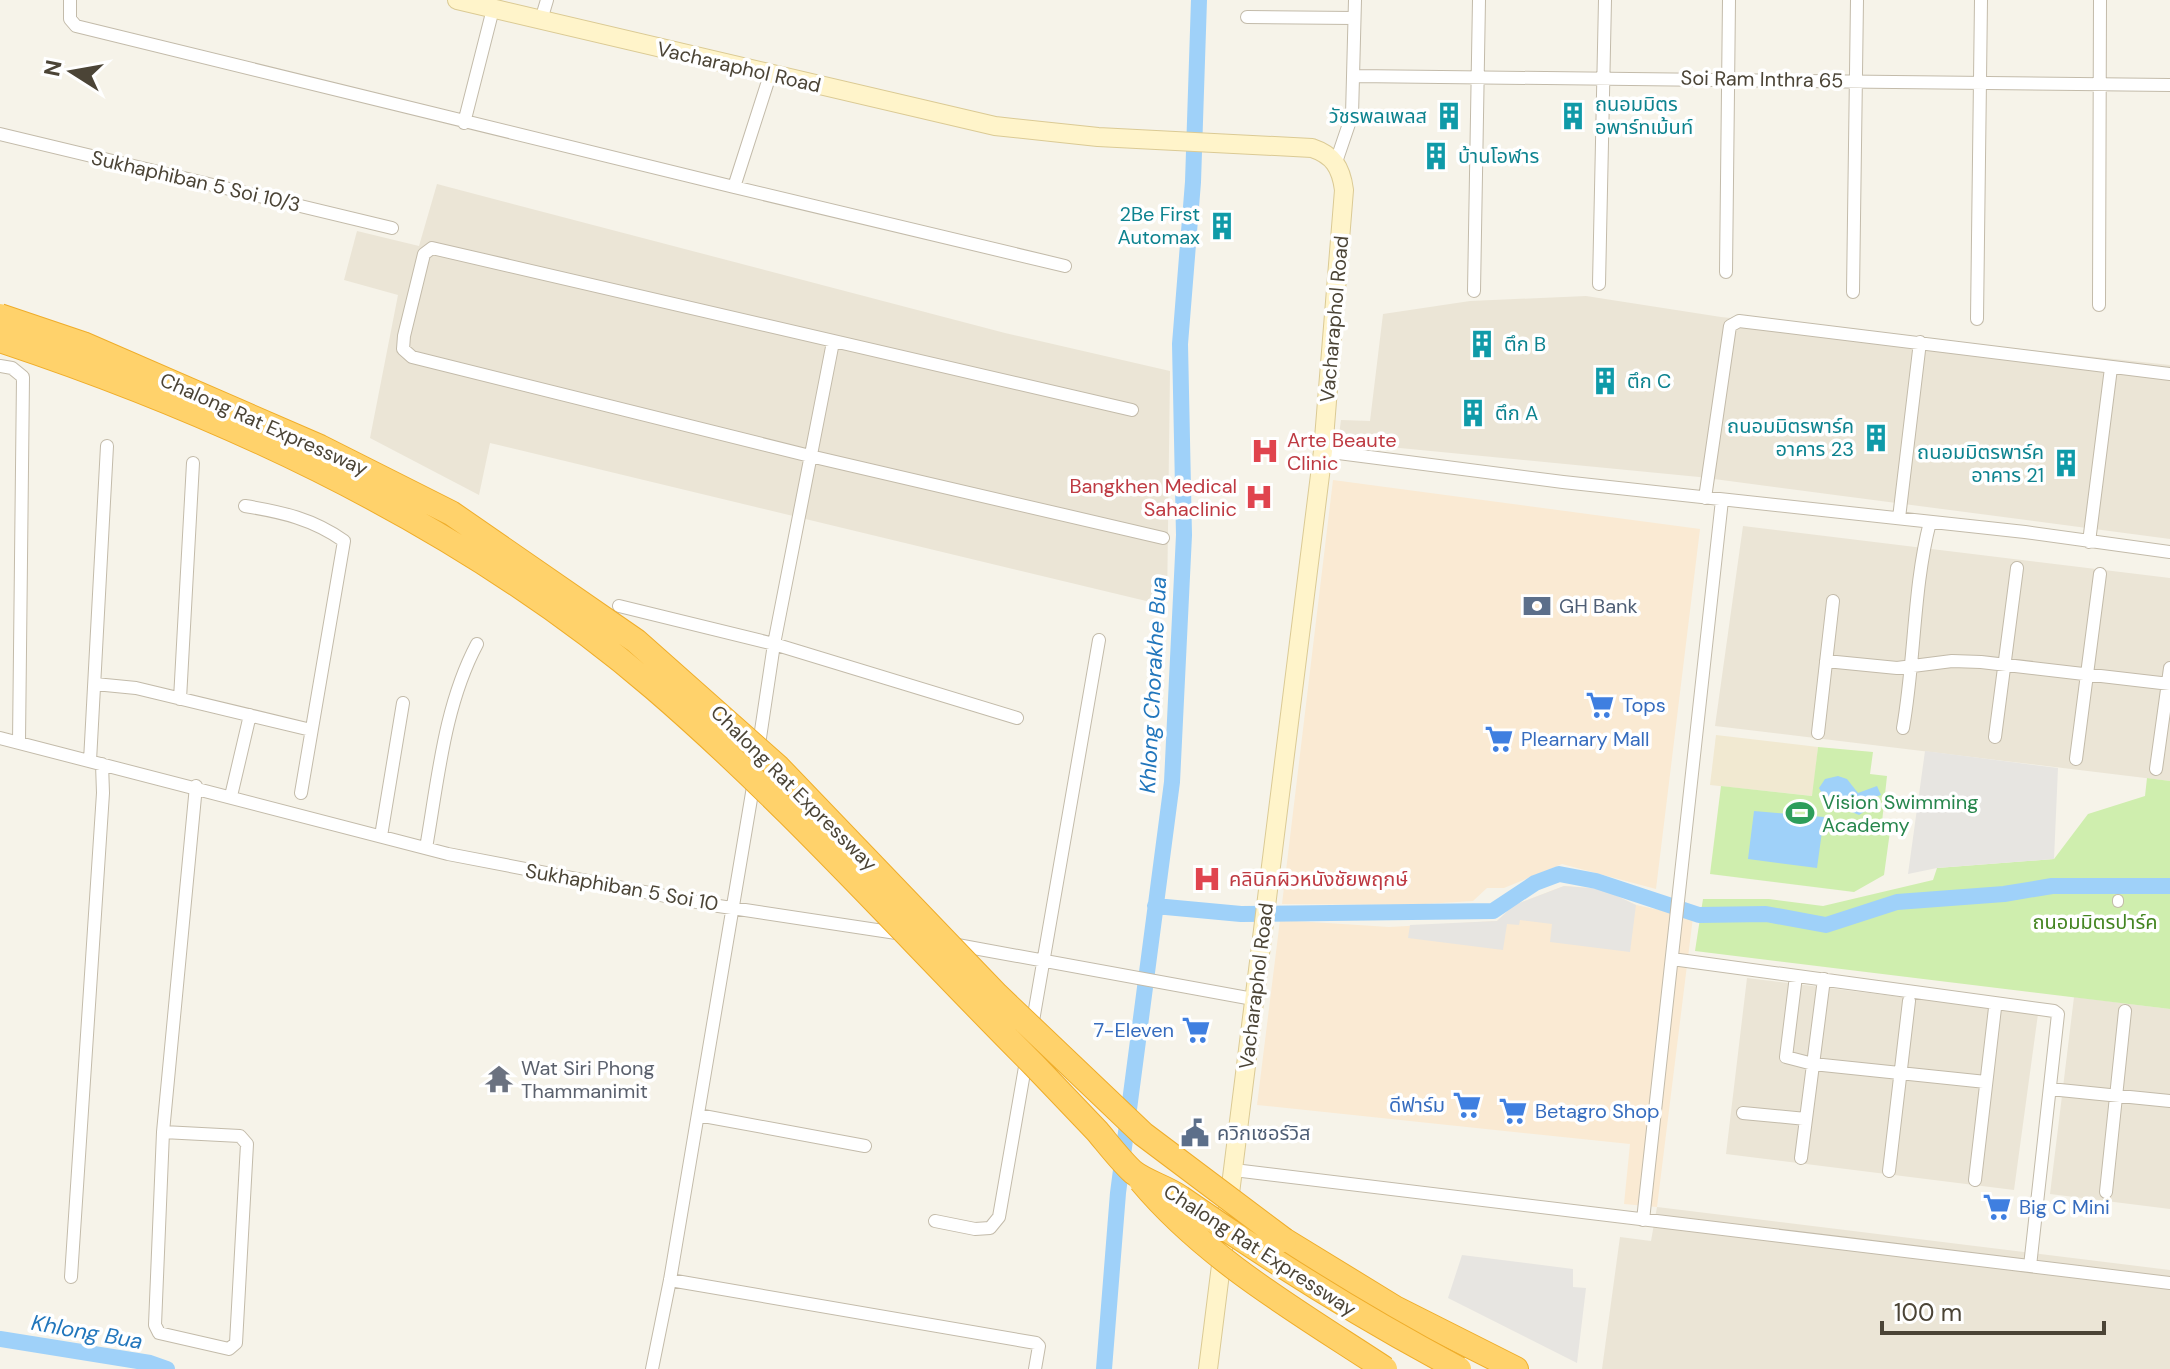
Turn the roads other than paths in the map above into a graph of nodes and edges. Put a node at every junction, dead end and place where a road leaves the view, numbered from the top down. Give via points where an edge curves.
1 (70, 0) edge
2 (457, 0) edge
3 (547, 0) edge
4 (1355, 0) edge
5 (1479, 0) edge
6 (1605, 0) edge
7 (1729, 0) edge
8 (1857, 0) edge
9 (1981, 0) edge
10 (2100, 0) edge
11 (493, 9) junction
12 (1247, 17) dead end
13 (1354, 18) junction
14 (541, 20) junction
15 (770, 75) junction
16 (1355, 76) junction
17 (1478, 77) junction
18 (1603, 78) junction
19 (1729, 79) junction
20 (1858, 81) junction
21 (1982, 82) junction
22 (2099, 83) junction
23 (2170, 85) edge
24 (464, 123) junction
25 (0, 134) edge
26 (1336, 162) junction
27 (734, 187) junction
28 (392, 228) dead end
29 (1065, 266) dead end
30 (1726, 272) dead end
31 (1599, 284) dead end
32 (1474, 291) dead end
33 (1853, 292) dead end
34 (2099, 305) dead end
35 (0, 316) edge
36 (1977, 319) dead end
37 (0, 340) edge
38 (833, 342) junction
39 (1920, 342) junction
40 (0, 366) edge
41 (2111, 368) junction
42 (2170, 374) edge
43 (1132, 410) dead end
44 (107, 446) dead end
45 (1323, 451) junction
46 (810, 456) junction
47 (193, 463) dead end
48 (1705, 498) junction
49 (1722, 500) junction
50 (245, 506) dead end
51 (1899, 518) junction
52 (1930, 522) junction
53 (1163, 538) dead end
54 (2089, 542) junction
55 (2170, 552) edge
56 (2017, 568) dead end
57 (2100, 574) dead end
58 (1833, 601) dead end
59 (619, 606) dead end
60 (1099, 640) dead end
61 (477, 644) dead end
62 (774, 644) junction
63 (1826, 661) junction
64 (2005, 665) junction
65 (1914, 666) junction
66 (2170, 668) edge
67 (2087, 674) junction
68 (95, 684) junction
69 (2169, 684) edge
70 (180, 699) junction
71 (403, 703) dead end
72 (250, 715) junction
73 (1017, 718) dead end
74 (1903, 728) dead end
75 (311, 730) junction
76 (1818, 733) dead end
77 (1995, 737) dead end
78 (0, 738) edge
79 (19, 742) junction
80 (2076, 759) dead end
81 (96, 763) junction
82 (2156, 769) dead end
83 (196, 786) junction
84 (301, 793) dead end
85 (231, 796) junction
86 (381, 836) junction
87 (426, 848) junction
88 (734, 907) junction
89 (1672, 959) junction
90 (1041, 962) junction
91 (1796, 976) junction
92 (1824, 979) junction
93 (1253, 999) junction
94 (1909, 1001) dead end
95 (1995, 1008) dead end
96 (2125, 1011) dead end
97 (1813, 1064) junction
98 (1900, 1073) junction
99 (1986, 1082) junction
100 (2050, 1089) junction
101 (2117, 1097) junction
102 (2170, 1101) edge
103 (1743, 1113) dead end
104 (698, 1115) junction
105 (1806, 1119) junction
106 (163, 1132) junction
107 (865, 1146) dead end
108 (1801, 1158) dead end
109 (1234, 1170) junction
110 (1889, 1171) dead end
111 (1134, 1173) junction
112 (1975, 1180) dead end
113 (2106, 1192) dead end
114 (1643, 1220) junction
115 (935, 1221) dead end
116 (2030, 1266) junction
117 (71, 1277) dead end
118 (670, 1280) junction
119 (2170, 1283) edge
120 (652, 1369) edge
121 (1035, 1369) edge
122 (1208, 1369) edge
123 (1385, 1369) edge
124 (1459, 1369) edge
125 (1516, 1369) edge

1 - 24 street via 70,19 76,26
2 - 11 main road, Vacharaphol Road
3 - 14 street
4 - 13 street
5 - 17 street
6 - 18 street
7 - 19 street
8 - 20 street
9 - 21 street
10 - 22 street
11 - 14 main road, Vacharaphol Road
11 - 24 street
12 - 13 street
13 - 16 street
14 - 15 main road, Vacharaphol Road
15 - 26 main road, Vacharaphol Road via 995,126 1312,148
15 - 27 street
16 - 17 street, Soi Ram Inthra 65
16 - 26 street via 1352,115
17 - 18 street, Soi Ram Inthra 65
17 - 32 street
18 - 19 street, Soi Ram Inthra 65
18 - 31 street
19 - 20 street, Soi Ram Inthra 65
19 - 30 street
20 - 21 street, Soi Ram Inthra 65
20 - 33 street
21 - 22 street, Soi Ram Inthra 65
21 - 36 street
22 - 23 street, Soi Ram Inthra 65
22 - 34 street
24 - 27 street
25 - 28 street, Sukhaphiban 5 Soi 10/3
26 - 45 main road, Vacharaphol Road via 1344,190
27 - 29 street
35 - 125 highway, Chalong Rat Expressway, bridge via 83,344 320,447 451,513 562,588 688,683 778,767 997,995 1143,1134 1284,1240 1395,1308
37 - 111 highway, Chalong Rat Expressway, bridge via 99,375 315,470 440,535 552,609 652,686 749,774
38 - 43 street
38 - 46 street
38 - 46 street via 432,248 424,254 404,336 403,349 412,357
39 - 41 street
39 - 48 street via 1733,323
39 - 51 street
40 - 79 street via 23,377
41 - 42 street
41 - 54 street
44 - 68 street
45 - 48 street
45 - 93 main road, Vacharaphol Road
46 - 53 street
46 - 62 street
47 - 70 street
48 - 49 street
49 - 51 street
49 - 89 street
50 - 75 street via 322,526 344,541
51 - 52 street
52 - 54 street
52 - 65 street via 1922,552
54 - 55 street
56 - 64 street
57 - 67 street
58 - 63 street
59 - 62 street
60 - 90 street
61 - 87 street via 451,710
62 - 73 street
62 - 88 street
63 - 65 street
63 - 76 street
64 - 65 street via 1952,661
64 - 67 street
64 - 77 street
65 - 74 street
66 - 69 street
67 - 69 street
67 - 80 street
68 - 70 street
68 - 81 street
69 - 82 street
70 - 72 street
71 - 86 street
72 - 75 street
72 - 85 street
75 - 84 street
78 - 79 street, Sukhaphiban 5 Soi 10
79 - 81 street, Sukhaphiban 5 Soi 10
81 - 83 street, Sukhaphiban 5 Soi 10
81 - 117 street
83 - 85 street, Sukhaphiban 5 Soi 10
83 - 106 street
85 - 86 street, Sukhaphiban 5 Soi 10
86 - 87 street, Sukhaphiban 5 Soi 10
87 - 88 street, Sukhaphiban 5 Soi 10
88 - 90 street, Sukhaphiban 5 Soi 10
88 - 104 street
89 - 91 street
89 - 114 street
90 - 93 street, Sukhaphiban 5 Soi 10
90 - 115 street via 999,1217 990,1228 975,1229
91 - 92 street
91 - 97 street via 1785,1056
92 - 97 street
92 - 100 street via 2054,1011 2058,1014
93 - 109 main road, Vacharaphol Road
94 - 98 street
95 - 99 street
96 - 101 street
97 - 98 street
97 - 105 street
98 - 99 street
98 - 110 street
99 - 112 street
100 - 101 street
100 - 116 street
101 - 102 street
101 - 113 street
103 - 105 street
104 - 107 street
104 - 118 street
105 - 108 street
106 - 106 street via 240,1136 247,1144 236,1343 229,1349 155,1330
109 - 114 street
109 - 122 main road, Vacharaphol Road
111 - 123 highway, bridge via 1175,1221 1281,1301
111 - 124 highway, Chalong Rat Expressway, bridge via 1174,1193 1387,1331
114 - 116 street
116 - 119 street
118 - 120 street
118 - 121 street via 1036,1343

